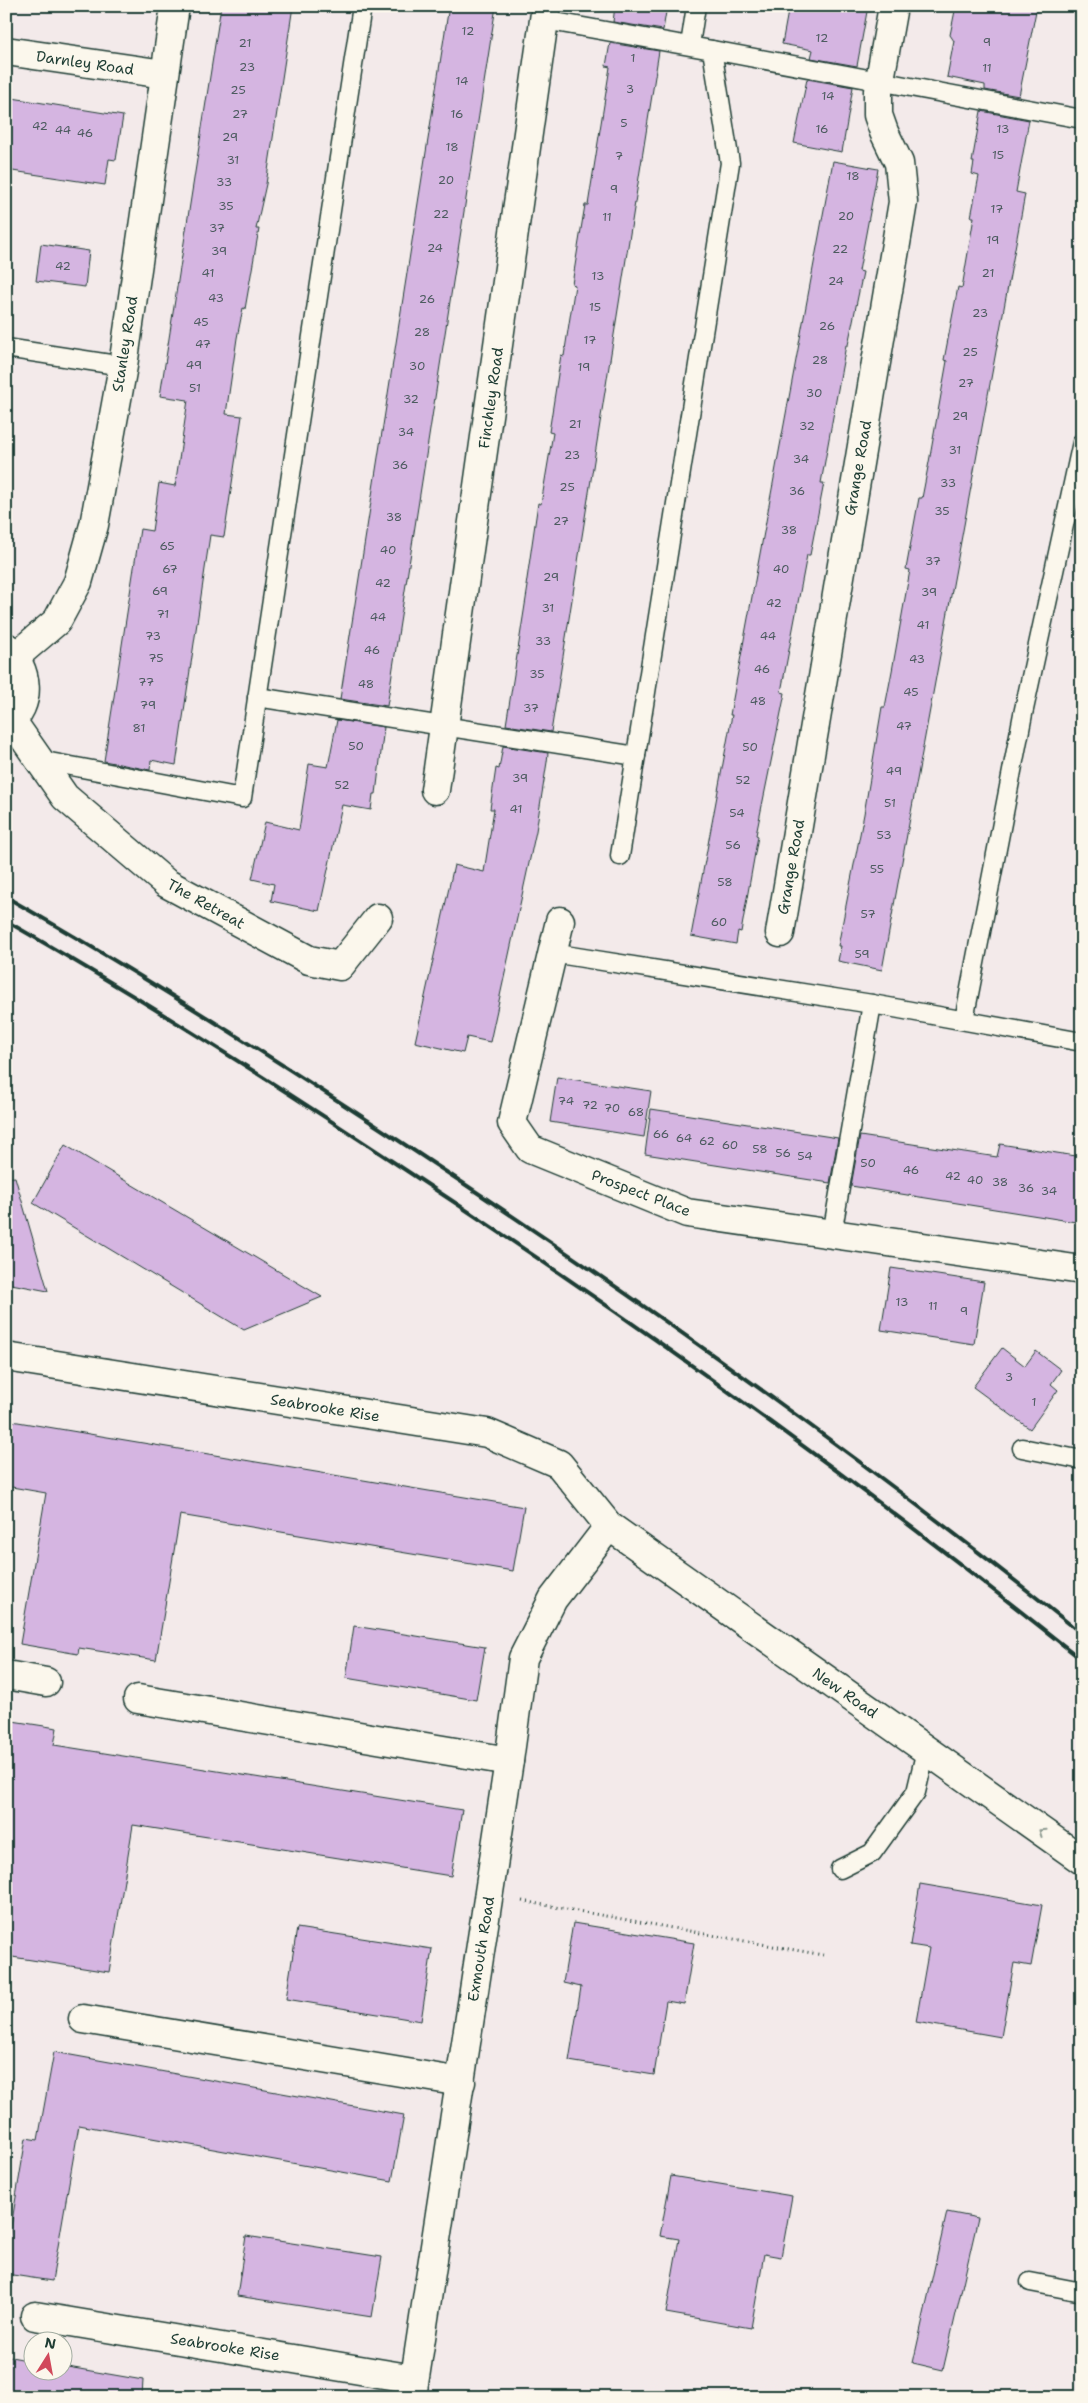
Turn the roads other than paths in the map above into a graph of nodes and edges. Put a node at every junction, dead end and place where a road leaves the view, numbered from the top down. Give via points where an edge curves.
1 (175, 6) edge
2 (362, 6) edge
3 (696, 6) edge
4 (893, 6) edge
5 (545, 13) edge
6 (690, 45) junction
7 (712, 50) junction
8 (6, 51) edge
9 (164, 74) junction
10 (880, 80) junction
11 (1082, 119) edge
12 (6, 348) edge
13 (122, 366) junction
14 (1082, 442) edge
15 (11, 651) edge
16 (257, 697) junction
17 (9, 723) edge
18 (446, 726) junction
19 (636, 756) junction
20 (39, 760) junction
21 (435, 790) dead end
22 (620, 856) dead end
23 (378, 918) dead end
24 (560, 921) dead end
25 (780, 933) dead end
26 (552, 954) junction
27 (872, 1004) junction
28 (964, 1020) junction
29 (1082, 1042) edge
30 (832, 1234) junction
31 (1082, 1270) edge
32 (6, 1357) edge
33 (1022, 1448) dead end
34 (1082, 1460) edge
35 (609, 1526) junction
36 (6, 1675) edge
37 (46, 1682) dead end
38 (138, 1700) dead end
39 (926, 1750) junction
40 (510, 1761) junction
41 (1082, 1860) edge
42 (840, 1869) dead end
43 (83, 2019) dead end
44 (461, 2082) junction
45 (1030, 2282) dead end
46 (1082, 2292) edge
47 (35, 2316) dead end
48 (413, 2388) edge

1 - 9 street, Stanley Road
2 - 16 lane
3 - 6 lane
4 - 10 street, Grange Road
5 - 6 lane
5 - 18 street, Finchley Road
6 - 7 lane
7 - 10 lane
7 - 19 lane via 730,163
8 - 9 street, Darnley Road
9 - 13 street, Stanley Road
10 - 11 lane
10 - 25 street, Grange Road via 878,115 899,163 903,202
12 - 13 lane
13 - 15 street, Stanley Road via 94,525 78,582 57,621
14 - 28 lane via 1023,714
15 - 17 street via 24,675 25,696
16 - 18 lane
16 - 20 lane via 242,798
17 - 20 street, The Retreat
18 - 19 lane
18 - 21 street, Finchley Road
19 - 22 lane
20 - 23 street, The Retreat via 65,797 166,883 309,960 340,966
24 - 26 street, Prospect Place
26 - 27 lane
26 - 30 street, Prospect Place via 512,1123 530,1149 687,1213
27 - 28 lane
27 - 30 lane
28 - 29 lane
30 - 31 street, Prospect Place
32 - 35 street, Seabrooke Rise via 487,1433 559,1464
33 - 34 lane
35 - 39 street, New Road
35 - 40 street, Exmouth Road via 553,1599 522,1658
36 - 37 street
38 - 40 street
41 -> 39 street, New Road
39 - 42 lane via 916,1792 872,1853
40 - 44 street, Exmouth Road
43 - 44 street
44 - 48 street, Exmouth Road
45 - 46 lane
47 - 48 street, Seabrooke Rise

